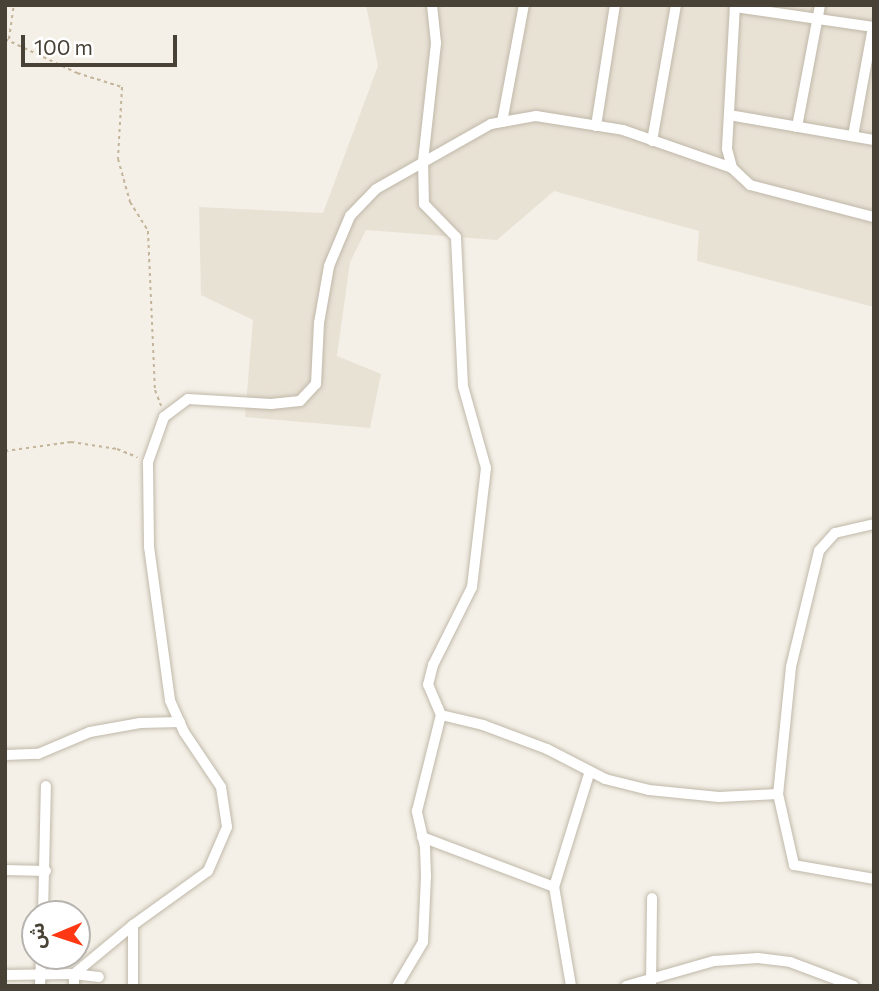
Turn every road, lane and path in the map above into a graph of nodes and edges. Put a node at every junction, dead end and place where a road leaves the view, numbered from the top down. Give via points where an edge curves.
1 (14, 5) edge
2 (432, 5) edge
3 (524, 5) edge
4 (615, 5) edge
5 (676, 5) edge
6 (820, 5) edge
7 (735, 6) edge
8 (780, 9) edge
9 (817, 19) junction
10 (873, 27) edge
11 (7, 40) edge
12 (729, 116) junction
13 (502, 122) junction
14 (596, 126) junction
15 (797, 127) junction
16 (853, 136) junction
17 (874, 140) edge
18 (652, 141) junction
19 (423, 161) junction
20 (732, 168) junction
21 (874, 217) edge
22 (164, 417) junction
23 (5, 451) edge
24 (148, 462) junction
25 (874, 524) edge
26 (441, 715) junction
27 (180, 722) junction
28 (5, 755) edge
29 (590, 771) junction
30 (47, 786) dead end
31 (778, 794) junction
32 (422, 837) junction
33 (5, 870) edge
34 (46, 871) junction
35 (874, 879) edge
36 (554, 887) junction
37 (652, 898) dead end
38 (44, 900) edge
39 (133, 925) junction
40 (74, 974) junction
41 (5, 975) edge
42 (99, 977) dead end
43 (40, 980) edge
44 (651, 983) edge
45 (74, 986) edge
46 (133, 986) edge
47 (397, 986) edge
48 (571, 986) edge
49 (626, 986) edge
50 (854, 986) edge

1 - 11 path
2 - 19 street via 436,43
3 - 13 street
4 - 14 street
5 - 18 street
6 - 9 street
7 - 8 street
7 - 12 street
8 - 9 street
9 - 10 street
9 - 15 street
10 - 16 street
11 - 22 path via 77,73 122,87 118,159 130,202 148,231 155,390
12 - 15 street
12 - 20 street via 727,149
13 - 14 street via 536,117
13 - 19 street
14 - 18 street
15 - 16 street
16 - 17 street
18 - 20 street
19 - 22 street via 376,189 350,216 329,266 318,323 316,384 300,401 271,404 188,399
19 - 26 street via 424,204 456,237 463,386 486,468 472,587 433,665 428,685
20 - 21 street via 750,185
22 - 24 street
23 - 24 path via 71,442 117,449
24 - 27 street via 149,547 170,700
25 - 31 street via 835,533 819,551 791,667
26 - 29 street via 547,749
26 - 32 street via 417,811
27 - 28 street via 90,732 38,754
27 - 39 street via 221,787 227,827 208,871
29 - 31 street via 649,790 719,797
29 - 36 street
30 - 34 street
31 - 35 street via 794,865
32 - 36 street
32 - 47 street via 426,876 423,942
33 - 34 street
34 - 38 street
36 - 48 street
37 - 44 street
39 - 40 street
39 - 46 street
40 - 42 street
40 - 43 street
40 - 45 street
41 - 43 street
44 - 49 street
44 - 50 street via 715,961 758,958 790,962

